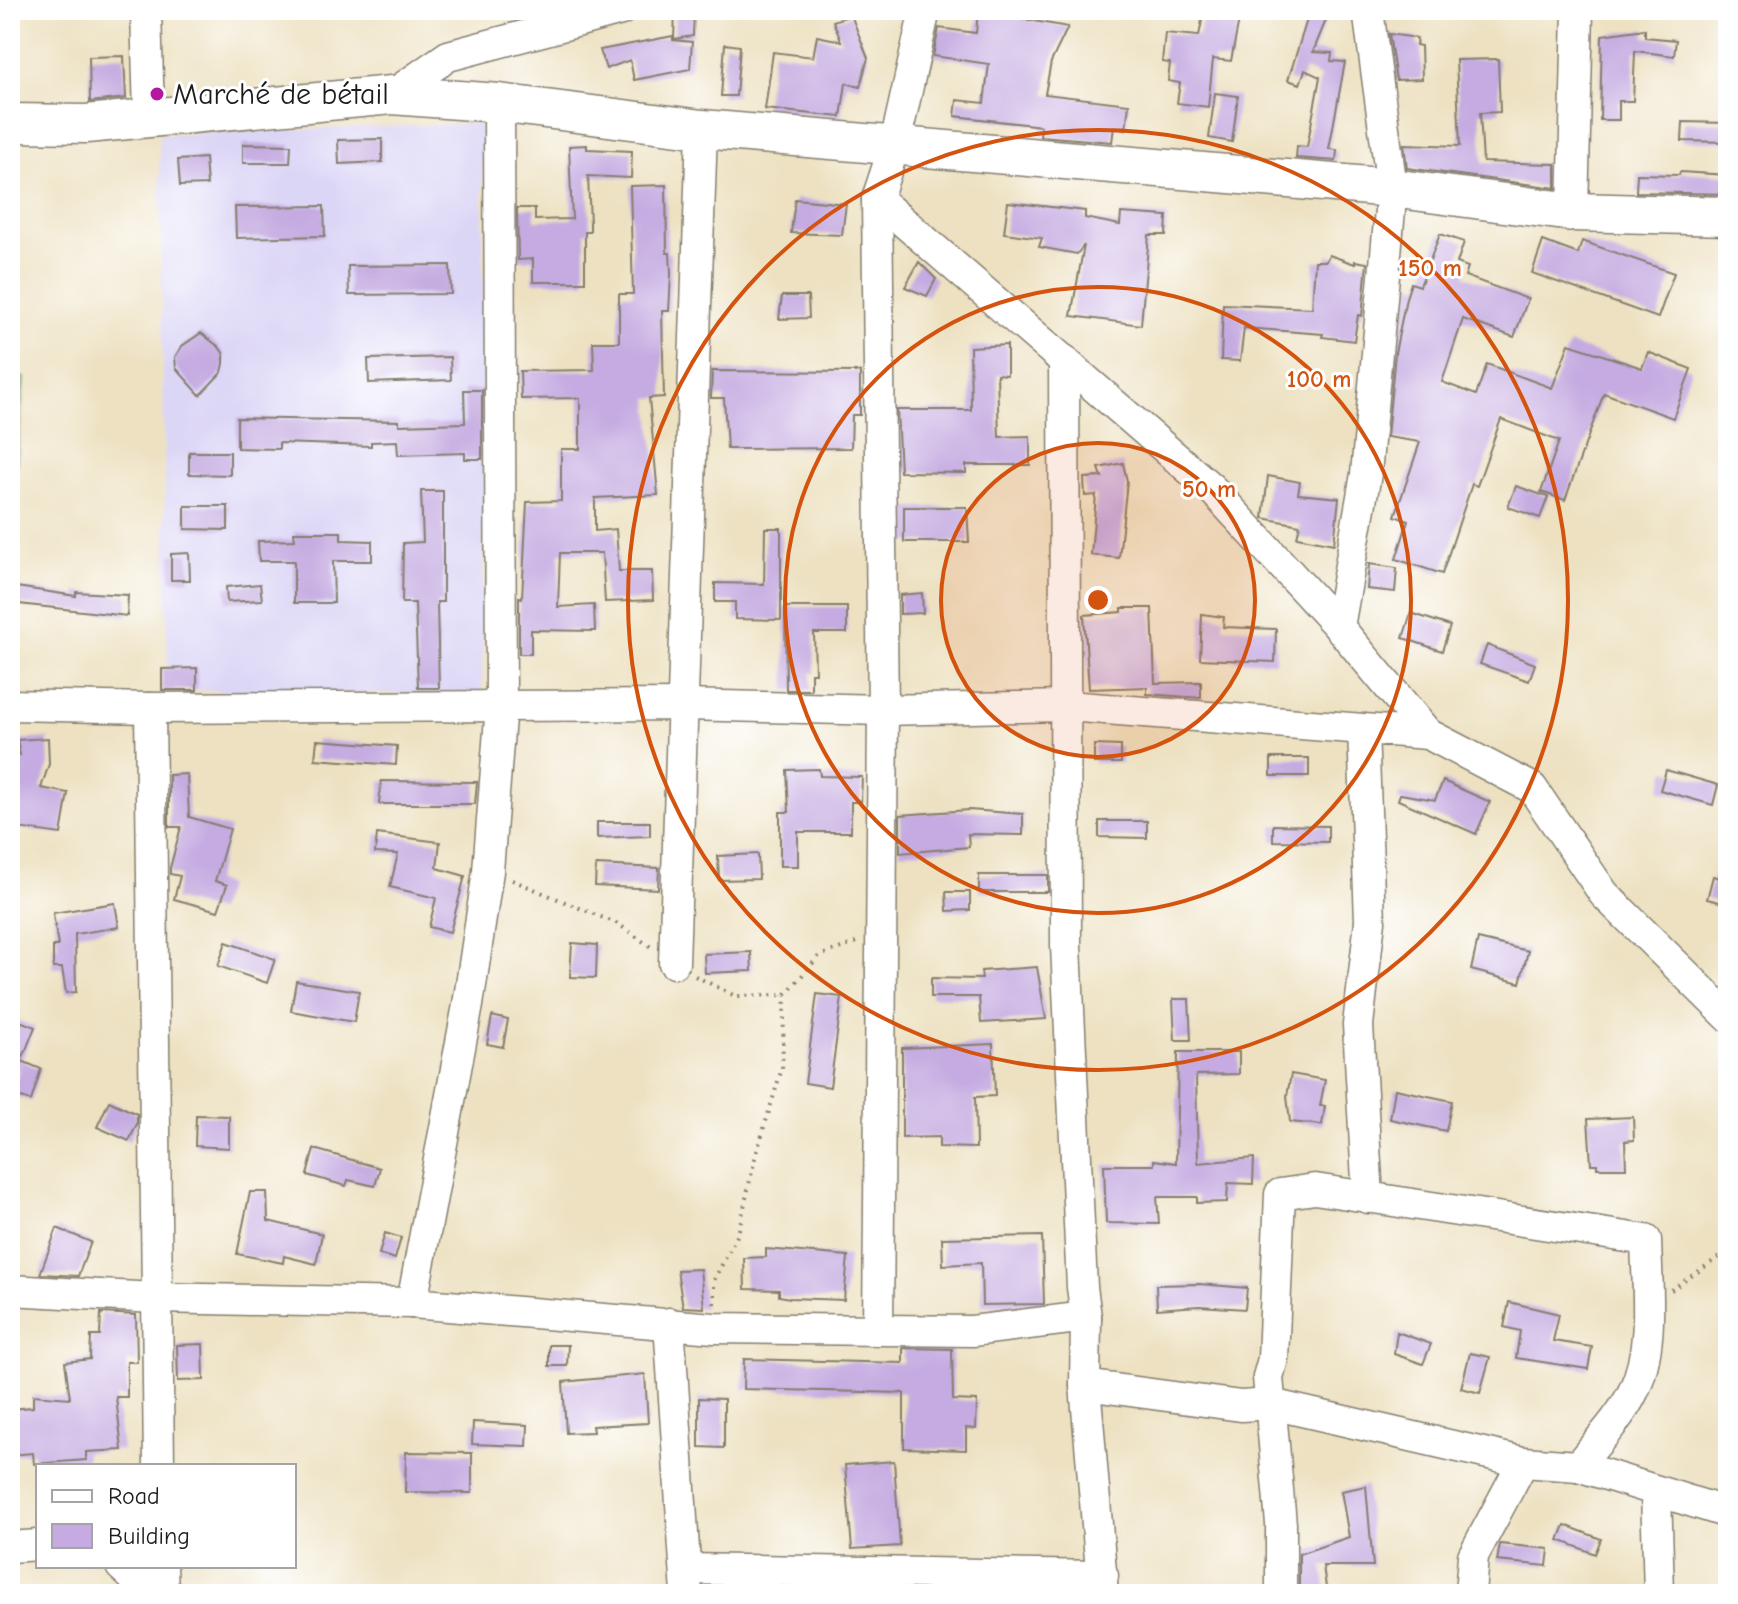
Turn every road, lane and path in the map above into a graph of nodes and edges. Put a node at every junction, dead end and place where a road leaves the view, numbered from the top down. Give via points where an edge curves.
1 (146, 10) edge
2 (621, 10) edge
3 (925, 10) edge
4 (1368, 10) edge
5 (1578, 10) edge
6 (392, 95) junction
7 (499, 103) junction
8 (149, 116) junction
9 (10, 123) edge
10 (702, 129) junction
11 (895, 144) junction
12 (1392, 188) junction
13 (877, 199) junction
14 (1573, 212) junction
15 (1728, 216) edge
16 (1064, 360) junction
17 (1339, 627) junction
18 (10, 705) edge
19 (501, 705) junction
20 (683, 705) junction
21 (1067, 706) junction
22 (150, 708) junction
23 (883, 710) junction
24 (1363, 729) junction
25 (1428, 734) junction
26 (488, 871) junction
27 (879, 934) junction
28 (674, 963) junction
29 (785, 995) junction
30 (1728, 1016) edge
31 (1368, 1198) junction
32 (1728, 1251) edge
33 (10, 1290) edge
34 (155, 1298) junction
35 (412, 1303) junction
36 (1648, 1310) junction
37 (1086, 1317) junction
38 (669, 1323) junction
39 (714, 1328) junction
40 (878, 1330) junction
41 (1085, 1385) junction
42 (1271, 1404) junction
43 (1523, 1462) junction
44 (159, 1464) edge
45 (1578, 1466) junction
46 (1656, 1491) junction
47 (1728, 1513) edge
48 (36, 1545) edge
49 (10, 1547) edge
50 (123, 1568) edge
51 (162, 1568) edge
52 (686, 1581) edge
53 (1103, 1585) edge
54 (151, 1594) edge
55 (163, 1594) edge
56 (1281, 1594) edge
57 (1470, 1594) edge
58 (1659, 1594) edge

1 - 8 street
2 - 6 street via 448,56
3 - 11 street
4 - 12 street
5 - 14 street
6 - 7 main road
6 - 8 main road
7 - 10 main road
7 - 19 street
8 - 9 main road via 86,124
10 - 11 main road
10 - 20 street
11 - 12 main road
11 - 13 street
12 - 14 main road
12 - 17 street via 1366,474
13 - 16 street
13 - 23 street
14 - 15 main road
16 - 17 street via 1211,488
16 - 21 street
17 - 25 street
18 - 22 street
19 - 20 street
19 - 22 street
19 - 26 street
20 - 23 street
20 - 28 street
21 - 23 street
21 - 24 street
21 - 37 street via 1066,946
22 - 34 street
23 - 27 street
24 - 25 street
24 - 31 street via 1370,921 1358,1025
25 - 30 street via 1532,788 1604,894
26 - 28 path via 618,924
26 - 35 street
27 - 29 path via 819,956
27 - 40 street
28 - 29 path via 735,996
29 - 39 path via 782,1068 738,1234 714,1280
31 - 36 street via 1646,1240
31 - 42 street via 1315,1189 1280,1194 1268,1377
32 - 36 path
33 - 34 street
34 - 35 street
34 - 44 street
35 - 38 street
36 - 45 street via 1635,1390
37 - 40 street via 972,1331
37 - 41 street
38 - 39 street
38 - 52 street
39 - 40 street
41 - 42 street via 1241,1406
41 - 53 street
42 - 43 street
42 - 56 street
43 - 45 street
43 - 57 street via 1473,1556
45 - 46 street
46 - 47 street
46 - 58 street
48 - 49 street
50 - 54 street
51 - 55 street
52 - 53 street

